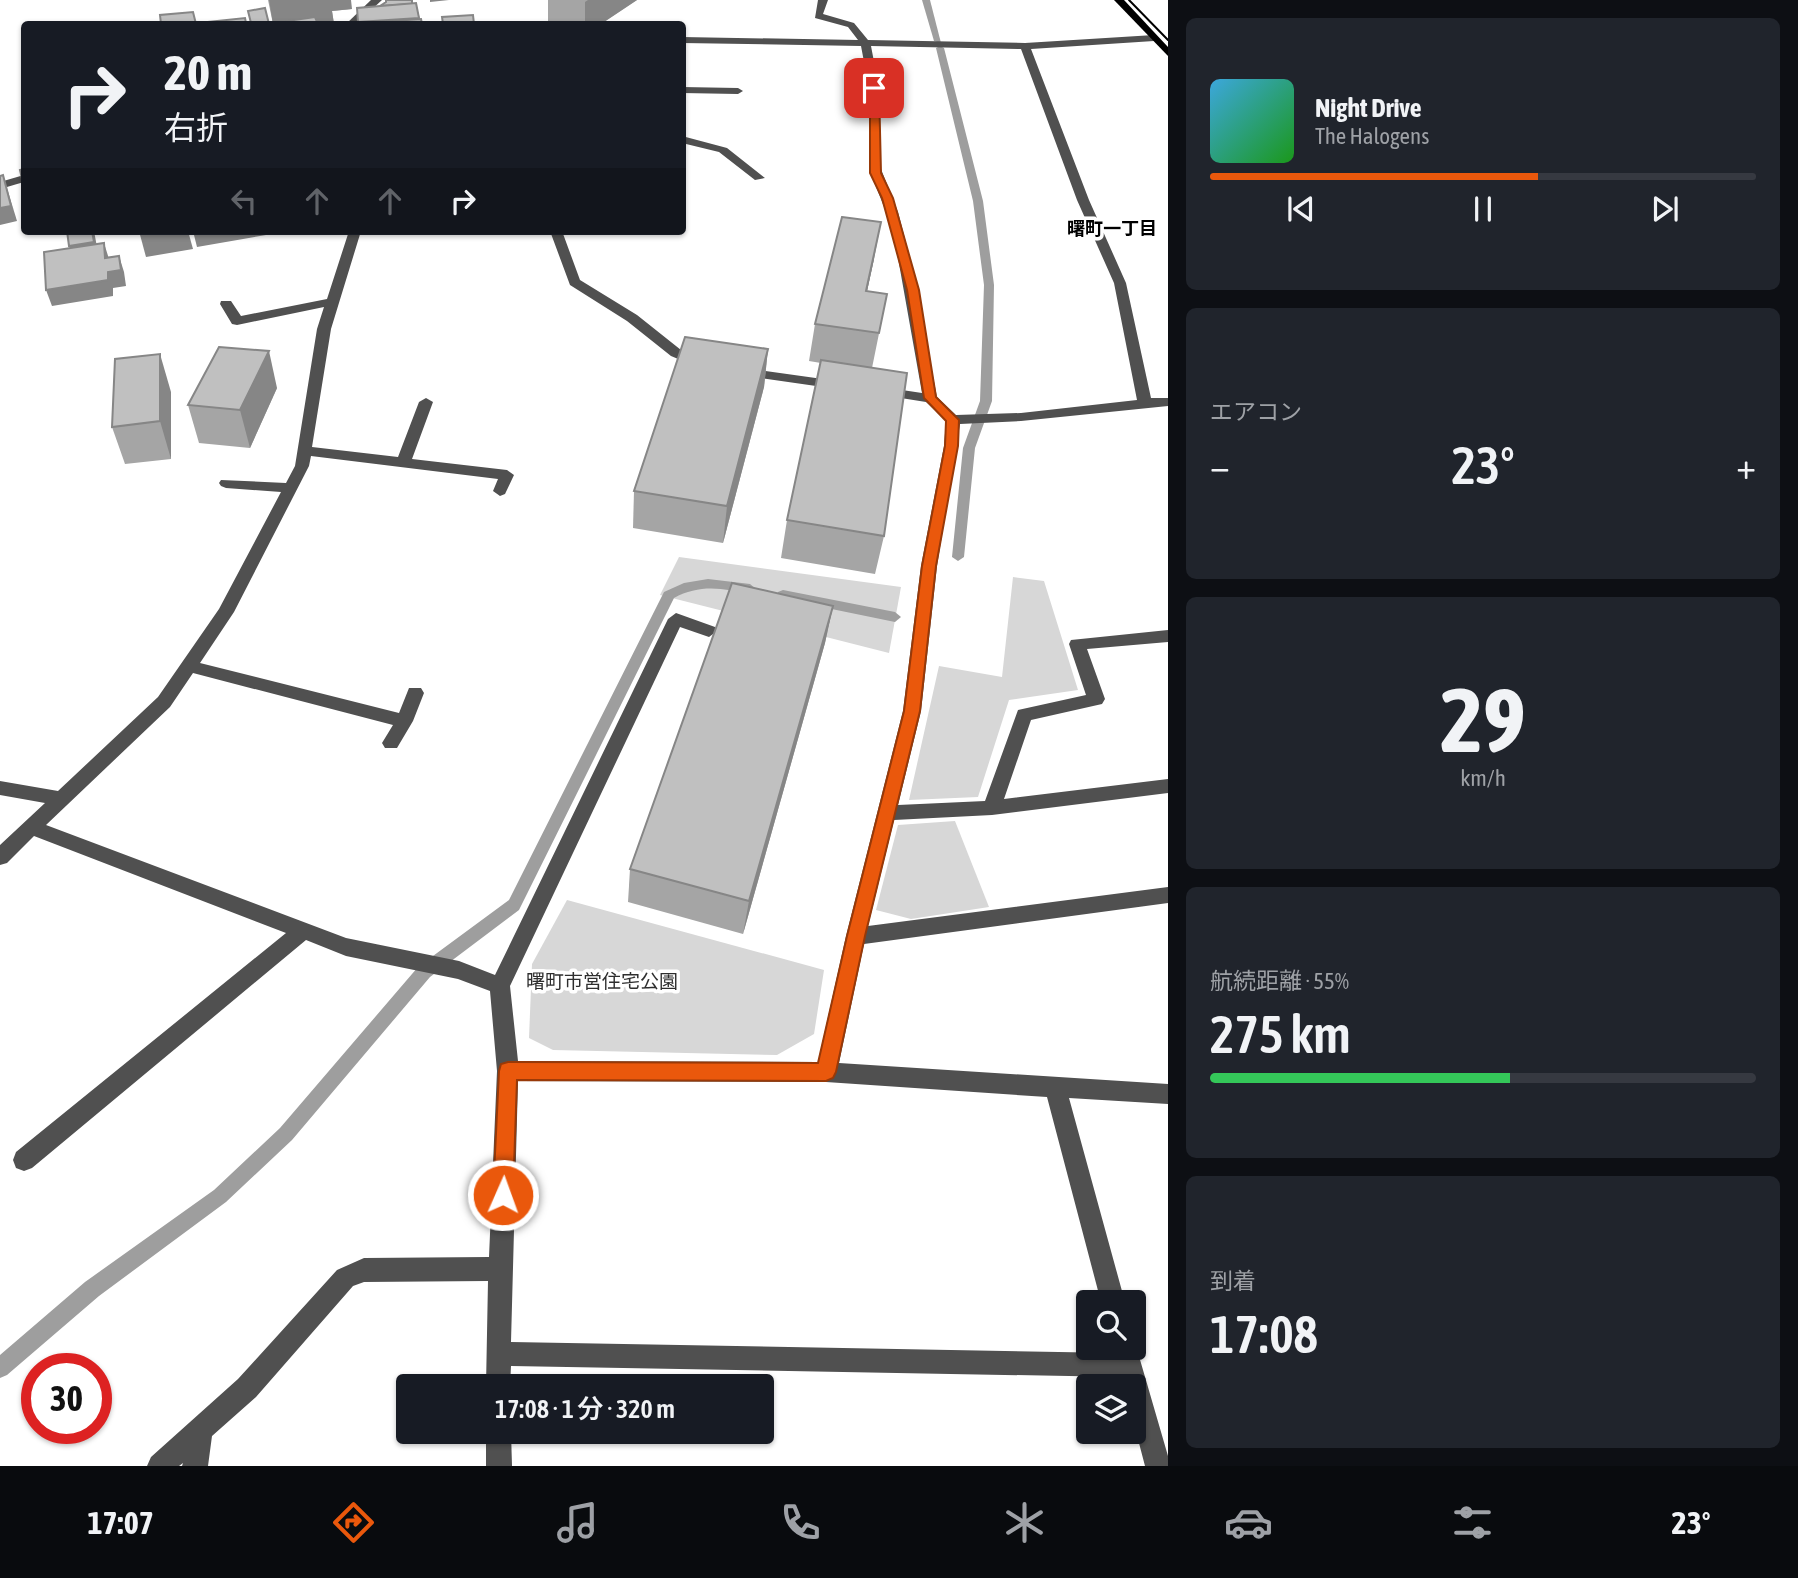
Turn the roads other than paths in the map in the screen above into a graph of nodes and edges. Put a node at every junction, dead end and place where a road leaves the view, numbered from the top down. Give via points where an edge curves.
1 (377, 0) edge
2 (822, 0) edge
3 (1119, 0) edge
4 (354, 21) edge
5 (1154, 38) junction
6 (686, 40) edge
7 (865, 43) junction
8 (1025, 46) junction
9 (1168, 53) edge
10 (686, 90) edge
11 (738, 91) dead end
12 (686, 140) edge
13 (759, 178) dead end
14 (21, 179) edge
15 (0, 186) edge
16 (354, 235) edge
17 (557, 235) edge
18 (332, 302) junction
19 (226, 304) dead end
20 (930, 398) junction
21 (426, 402) dead end
22 (1168, 402) edge
23 (1145, 403) junction
24 (953, 420) junction
25 (305, 451) junction
26 (403, 463) junction
27 (226, 483) dead end
28 (291, 488) junction
29 (500, 491) dead end
30 (709, 631) dead end
31 (1168, 636) edge
32 (189, 666) junction
33 (415, 693) dead end
34 (404, 721) junction
35 (391, 743) dead end
36 (1168, 786) edge
37 (0, 788) edge
38 (64, 799) junction
39 (992, 808) junction
40 (889, 813) junction
41 (33, 828) junction
42 (0, 857) edge
43 (1168, 895) edge
44 (303, 931) junction
45 (856, 936) junction
46 (500, 986) junction
47 (508, 1071) junction
48 (826, 1072) junction
49 (1055, 1087) junction
50 (1168, 1094) edge
51 (23, 1160) dead end
52 (500, 1269) junction
53 (1110, 1290) edge
54 (498, 1354) junction
55 (1076, 1356) edge
56 (1129, 1360) edge
57 (498, 1374) edge
58 (200, 1430) junction
59 (499, 1444) edge
60 (160, 1466) edge
61 (195, 1466) edge
62 (499, 1466) edge
63 (1158, 1466) edge

1 - 4 street
2 - 7 street via 818,16 848,24
3 - 5 main road
5 - 8 street
5 - 9 main road
6 - 7 street
7 - 8 street
7 - 20 street via 874,88 873,162 910,279
8 - 23 street via 1120,283
10 - 11 street
12 - 13 street via 723,150
14 - 15 street
16 - 18 street
17 - 20 street via 574,282 632,318 676,353 717,369
18 - 19 street via 236,321
18 - 25 street
20 - 24 street
21 - 26 street
22 - 23 street
23 - 24 street
24 - 40 street via 912,711
25 - 26 street
25 - 28 street
26 - 29 street via 507,475
27 - 28 street
28 - 32 street via 226,612
30 - 46 street via 676,619
31 - 39 street via 1077,644 1096,699 1024,715
32 - 34 street
32 - 38 street via 164,702
33 - 34 street
34 - 35 street
36 - 39 street
37 - 38 street
38 - 41 street
39 - 40 street
40 - 45 street
41 - 42 street
41 - 44 street
43 - 45 street
44 - 46 street via 346,947 459,970
44 - 51 street
45 - 48 street
46 - 47 street
47 - 48 street
47 - 52 street
48 - 49 street
49 - 50 street
49 - 53 street
52 - 54 street
52 - 58 street via 364,1270 345,1278 247,1388
54 - 55 street
54 - 57 street
56 - 63 street
58 - 60 street
58 - 61 street
59 - 62 street

